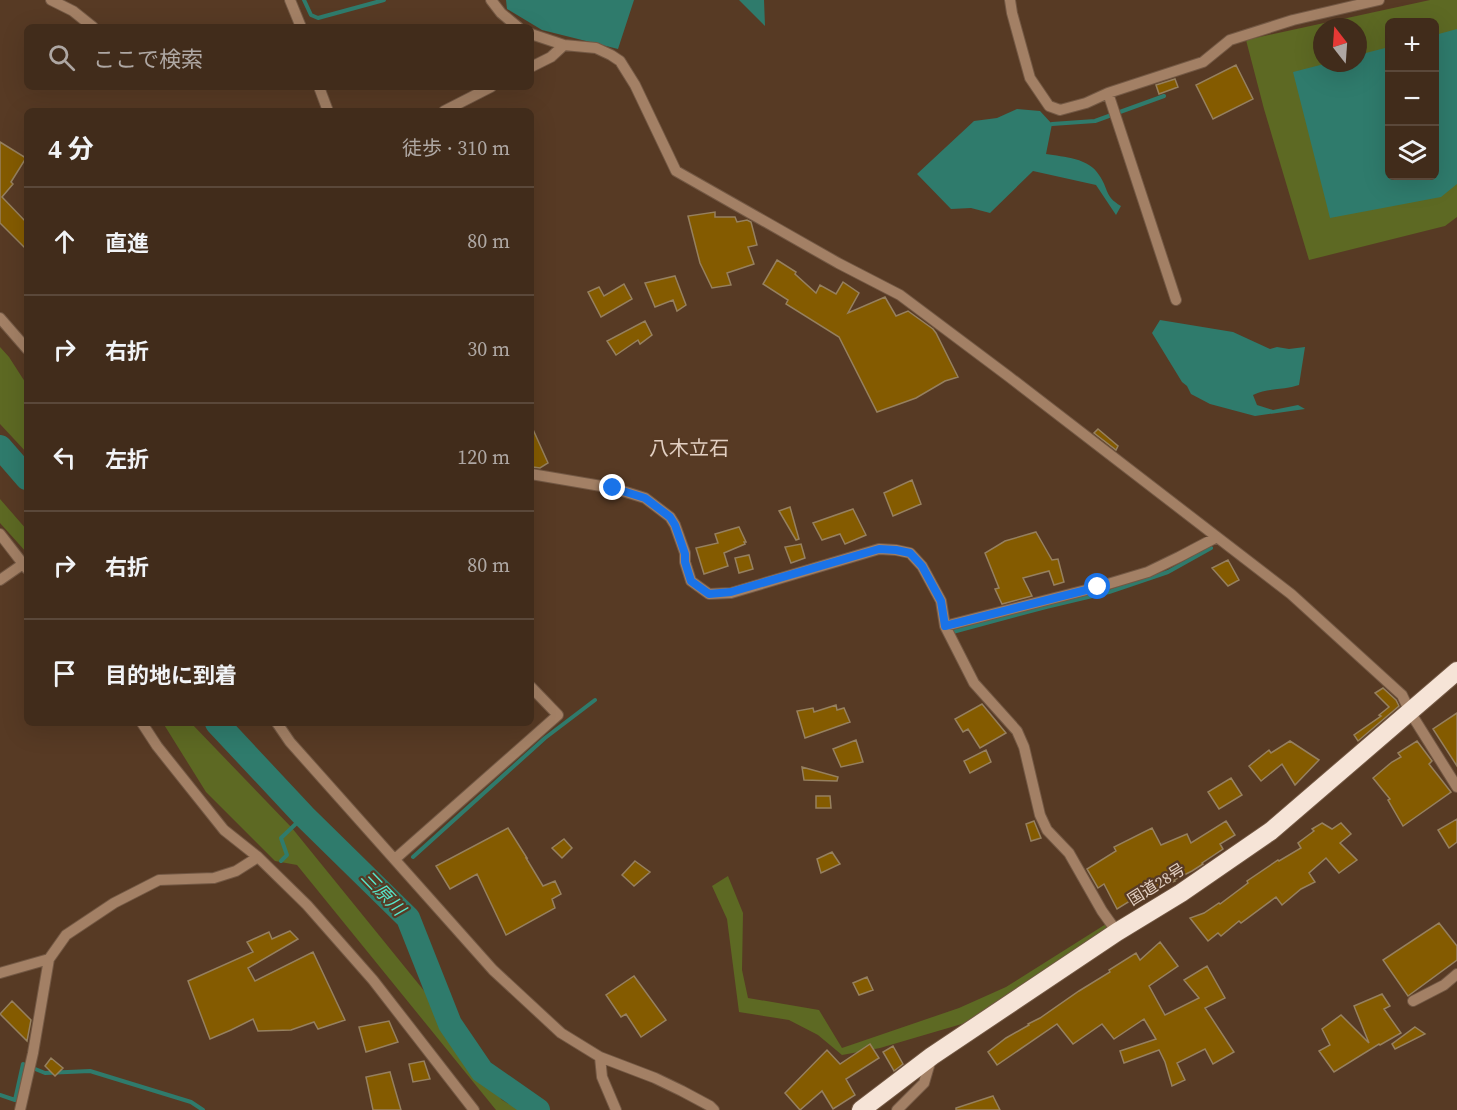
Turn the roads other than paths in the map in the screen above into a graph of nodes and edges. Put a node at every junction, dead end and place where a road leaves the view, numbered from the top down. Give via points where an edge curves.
1 (51, 0) edge
2 (290, 0) edge
3 (491, 0) edge
4 (1010, 0) edge
5 (1378, 0) edge
6 (89, 24) edge
7 (300, 24) edge
8 (514, 24) edge
9 (534, 35) edge
10 (564, 45) junction
11 (534, 66) edge
12 (320, 90) edge
13 (485, 90) edge
14 (1108, 93) junction
15 (327, 108) edge
16 (450, 108) edge
17 (1176, 300) dead end
18 (0, 318) edge
19 (24, 346) edge
20 (534, 475) edge
21 (0, 534) edge
22 (1217, 537) junction
23 (24, 565) edge
24 (24, 567) edge
25 (0, 580) edge
26 (945, 626) junction
27 (1457, 671) edge
28 (534, 690) edge
29 (1410, 712) junction
30 (144, 726) edge
31 (279, 726) edge
32 (1457, 787) edge
33 (258, 857) junction
34 (395, 859) junction
35 (1117, 932) junction
36 (49, 959) junction
37 (0, 973) edge
38 (1457, 974) edge
39 (1413, 1001) dead end
40 (932, 1056) junction
41 (600, 1057) junction
42 (20, 1110) edge
43 (474, 1110) edge
44 (616, 1110) edge
45 (714, 1110) edge
46 (861, 1110) edge
47 (897, 1110) edge

1 - 6 street
2 - 7 street
3 - 8 street
4 - 14 street via 1030,78 1049,106 1060,110
5 - 14 street via 1230,40 1203,62
9 - 10 street
10 - 11 street
10 - 22 street via 596,48 620,61 676,171 900,295
12 - 15 street
13 - 16 street
14 - 17 street
18 - 19 street
20 - 26 street via 613,488 645,498 670,517 691,581 709,594 731,592 879,549 910,553 922,566 941,601
21 - 23 street
22 - 26 street via 1148,572
22 - 29 street via 1291,594 1372,666 1402,695
24 - 25 street
26 - 35 street via 974,682 1017,731 1047,831 1069,853
27 - 29 highway, 国道28号
28 - 34 street via 558,715
29 - 32 street
29 - 35 highway, 国道28号 via 1271,831
30 - 33 street via 224,830
31 - 34 street
33 - 36 street via 236,871 214,878 159,879 66,935
33 - 43 street via 307,905 373,980
34 - 41 street via 493,970 561,1033
35 - 40 highway, 国道28号
36 - 37 street
36 - 42 street
38 - 39 street
40 - 46 highway, 国道28号
40 - 47 street via 924,1083
41 - 44 street via 602,1077
41 - 45 street via 656,1078

